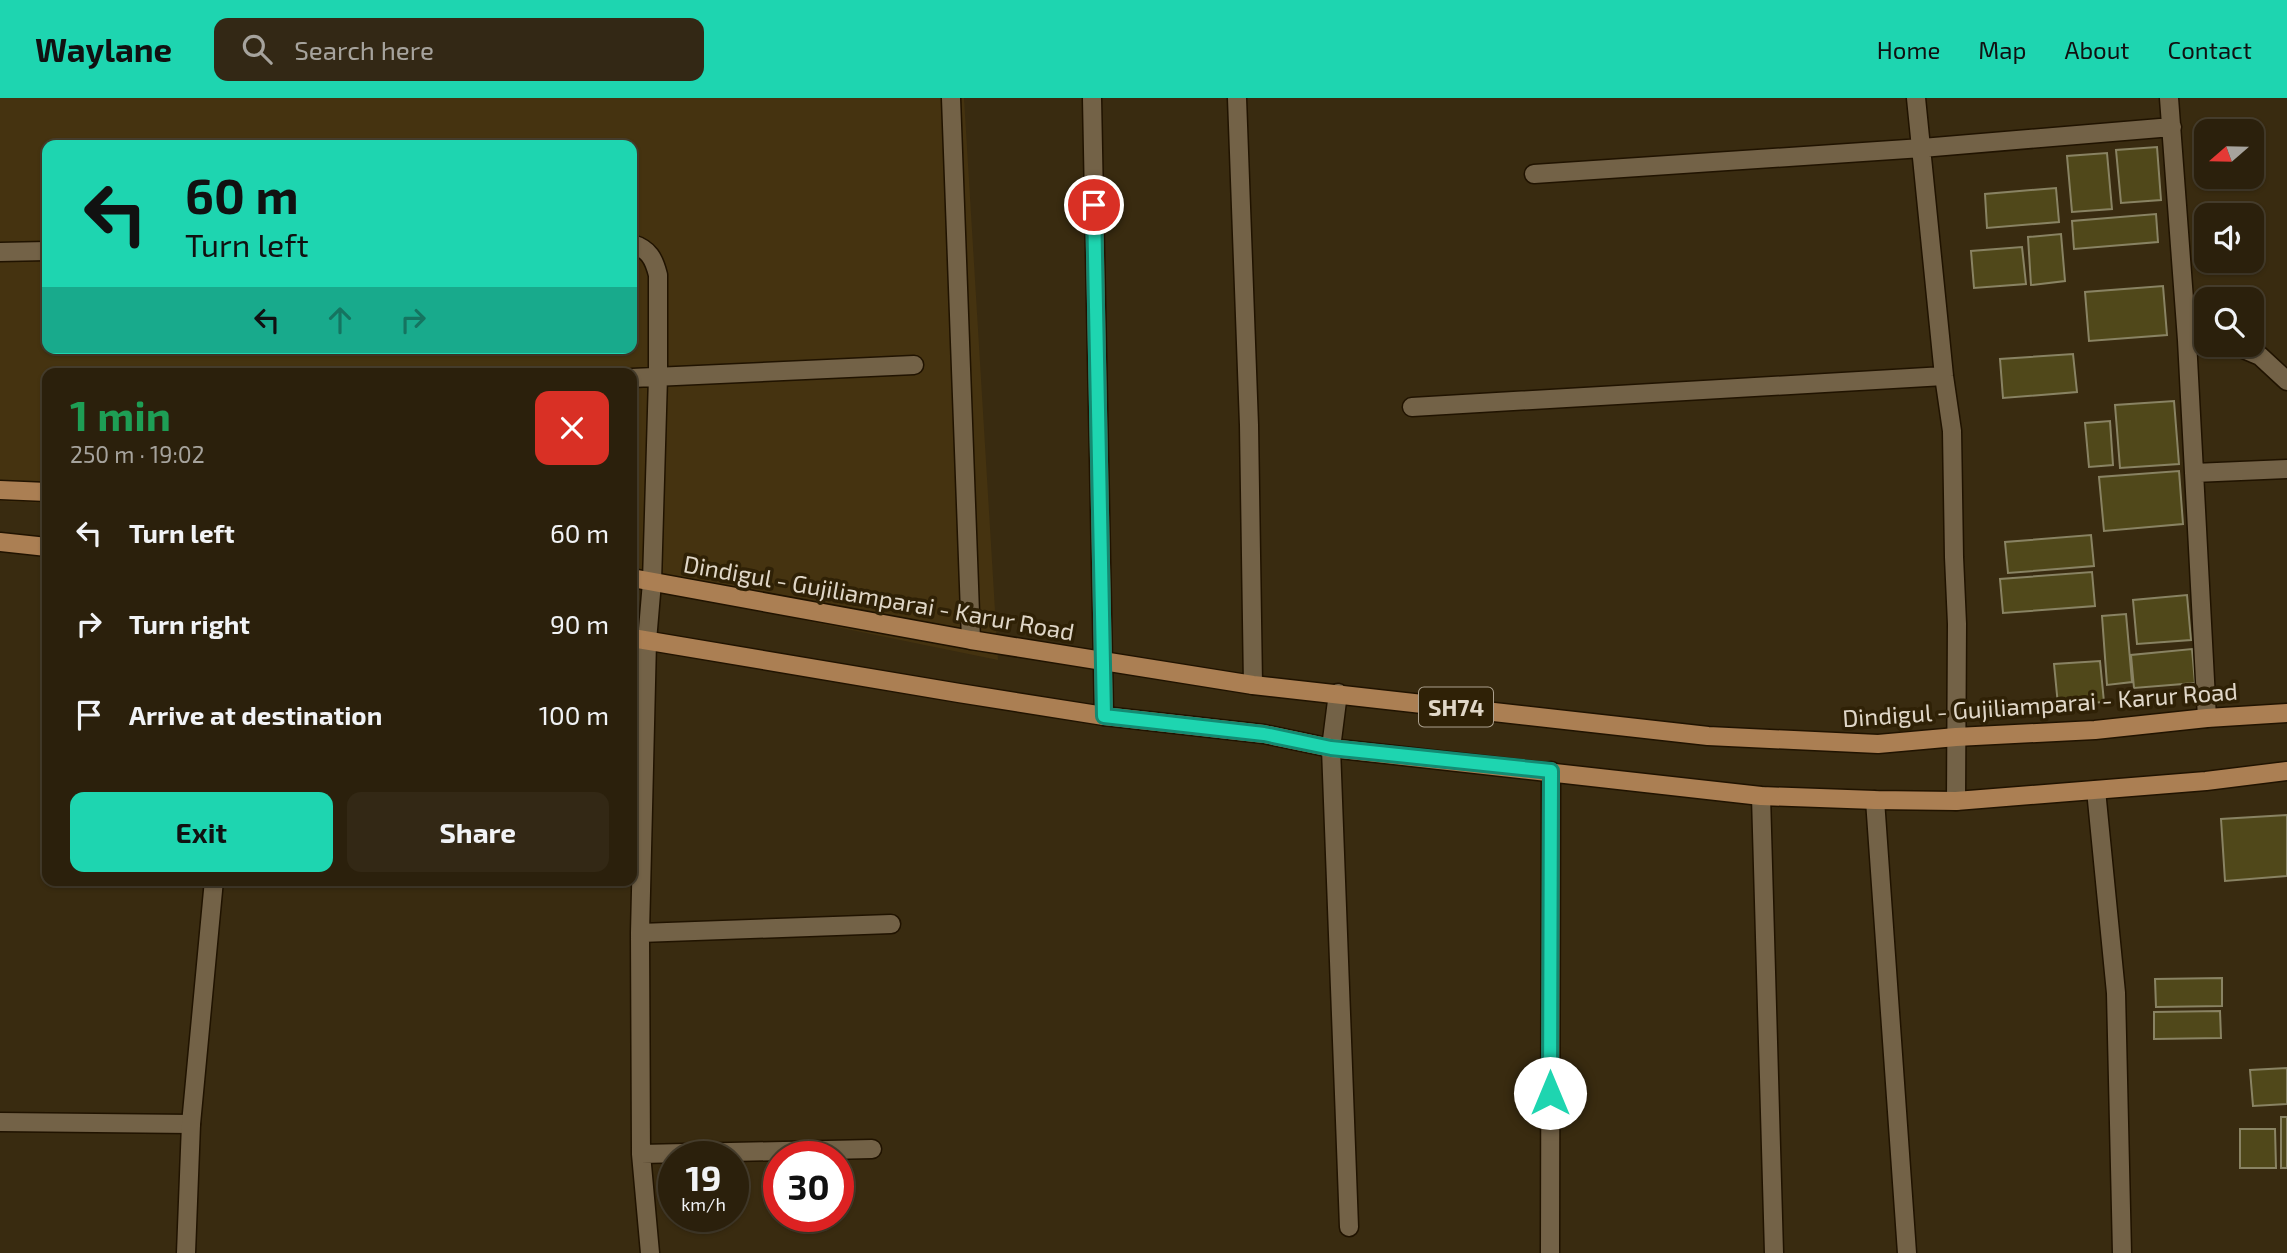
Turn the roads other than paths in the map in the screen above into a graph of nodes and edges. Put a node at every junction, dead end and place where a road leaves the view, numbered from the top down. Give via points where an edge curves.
1 (951, 98) edge
2 (1092, 98) edge
3 (1237, 98) edge
4 (1916, 98) edge
5 (2169, 98) edge
6 (2172, 127) junction
7 (1922, 148) junction
8 (1534, 174) dead end
9 (637, 245) edge
10 (42, 251) edge
11 (0, 252) edge
12 (2187, 340) junction
13 (2194, 340) edge
14 (2261, 357) edge
15 (914, 365) dead end
16 (1944, 376) junction
17 (658, 377) junction
18 (637, 378) edge
19 (2287, 381) edge
20 (1412, 407) dead end
21 (2287, 469) edge
22 (2194, 473) junction
23 (0, 490) edge
24 (42, 492) edge
25 (0, 542) edge
26 (42, 546) edge
27 (637, 579) edge
28 (652, 582) junction
29 (971, 639) junction
30 (639, 640) edge
31 (1103, 662) junction
32 (1252, 685) junction
33 (1338, 694) junction
34 (2287, 713) edge
35 (1104, 716) junction
36 (2207, 718) junction
37 (1956, 737) junction
38 (1331, 748) junction
39 (1551, 771) junction
40 (2287, 771) edge
41 (2096, 790) junction
42 (1761, 796) junction
43 (1875, 800) junction
44 (1956, 801) junction
45 (213, 886) edge
46 (891, 924) dead end
47 (640, 933) junction
48 (0, 1122) edge
49 (191, 1124) junction
50 (872, 1149) dead end
51 (641, 1154) junction
52 (1349, 1227) dead end
53 (186, 1253) edge
54 (650, 1253) edge
55 (1550, 1253) edge
56 (1774, 1253) edge
57 (1907, 1253) edge
58 (2122, 1253) edge

1 - 29 street
2 - 31 street
3 - 32 street via 1249,425
4 - 7 street
5 - 6 street
6 - 7 street
6 - 12 street
7 - 8 street
7 - 16 street
9 - 17 street via 654,259 658,275
10 - 11 street
12 - 13 street
12 - 22 street
14 - 19 street
15 - 17 street
16 - 20 street
16 - 37 street via 1952,431
17 - 18 street
17 - 28 street
21 - 22 street
22 - 36 street
23 - 24 main road
25 - 26 main road
27 - 28 main road, Dindigul - Gujiliamparai - Karur Road / SH74
28 - 29 main road, Dindigul - Gujiliamparai - Karur Road / SH74
28 - 30 street
29 - 31 main road, Dindigul - Gujiliamparai - Karur Road / SH74
30 - 35 main road, SH74
30 - 47 street
31 - 32 main road, Dindigul - Gujiliamparai - Karur Road / SH74
31 - 35 street
32 - 33 main road, Dindigul - Gujiliamparai - Karur Road / SH74
33 - 37 main road, Dindigul - Gujiliamparai - Karur Road / SH74 via 1708,736 1878,744
33 - 38 street
34 - 36 main road, Dindigul - Gujiliamparai - Karur Road / SH74
35 - 38 main road, SH74 via 1264,734
36 - 37 main road, Dindigul - Gujiliamparai - Karur Road / SH74 via 2095,730
37 - 44 street
38 - 39 main road, SH74
38 - 52 street
39 - 42 main road, SH74
39 - 55 street
40 - 41 main road, SH74
41 - 44 main road, SH74
41 - 58 street via 2116,993
42 - 43 main road, SH74
42 - 56 street
43 - 44 main road, SH74
43 - 57 street
45 - 49 street
46 - 47 street
47 - 51 street
48 - 49 street
49 - 53 street
50 - 51 street
51 - 54 street

